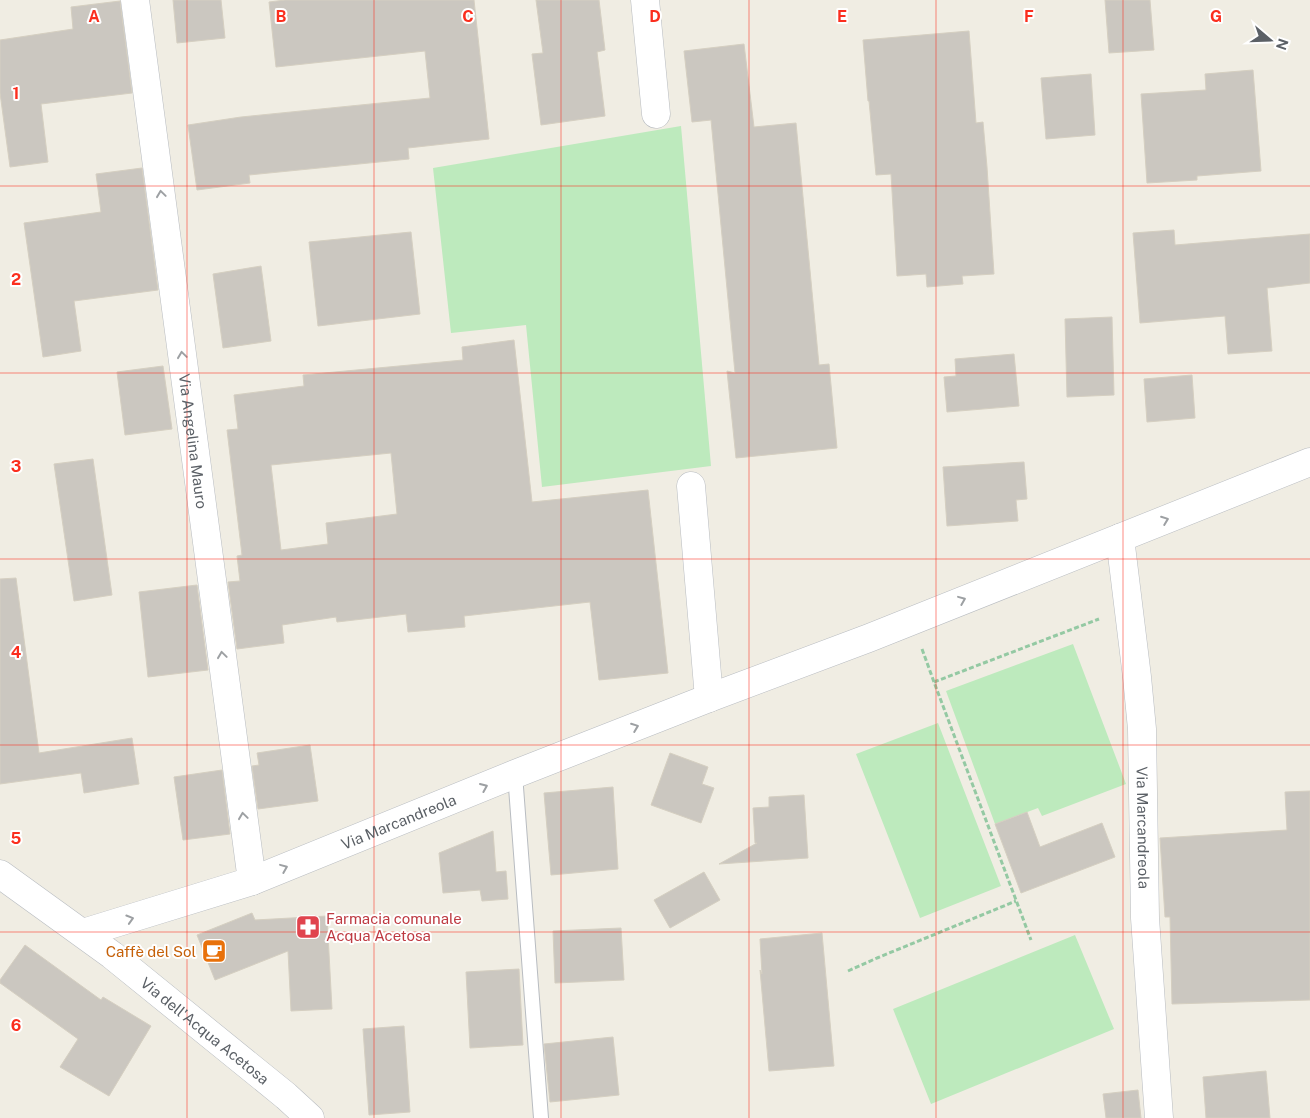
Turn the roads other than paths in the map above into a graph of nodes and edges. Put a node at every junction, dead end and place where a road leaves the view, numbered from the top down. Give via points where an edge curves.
1 (135, 0) edge
2 (645, 0) edge
3 (656, 114) dead end
4 (1310, 462) edge
5 (691, 486) dead end
6 (1120, 538) junction
7 (709, 698) junction
8 (516, 774) junction
9 (0, 874) edge
10 (252, 881) junction
11 (84, 933) junction
12 (310, 1118) edge
13 (541, 1118) edge
14 (1159, 1118) edge

10 -> 1 street, Via Angelina Mauro
2 - 3 street
6 -> 4 street, Via Marcandreola
5 - 7 street
7 -> 6 street, Via Marcandreola
6 - 14 street, Via Marcandreola via 1142,729 1145,918
8 -> 7 street, Via Marcandreola
10 -> 8 street, Via Marcandreola
8 - 13 lane
9 - 11 street, Via dell'Acqua Acetosa
11 -> 10 street, Via Marcandreola
11 - 12 street, Via dell'Acqua Acetosa

